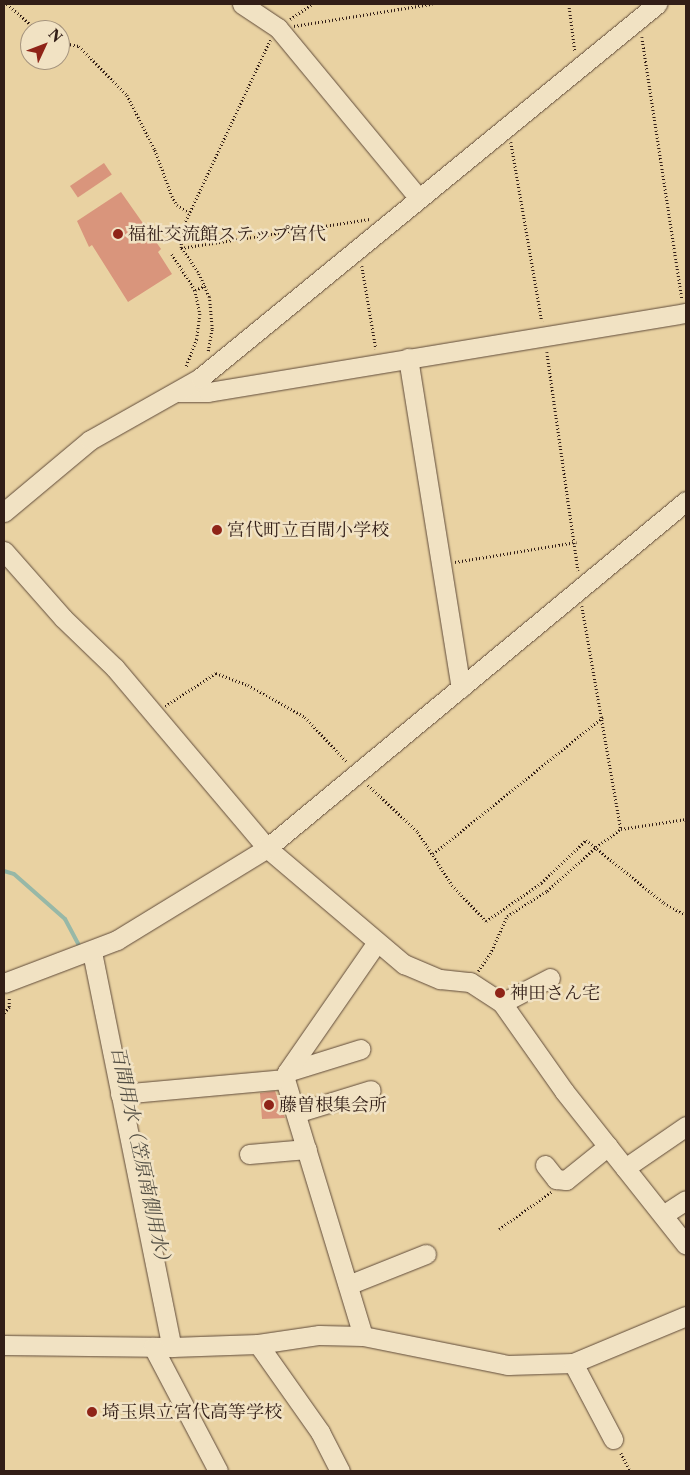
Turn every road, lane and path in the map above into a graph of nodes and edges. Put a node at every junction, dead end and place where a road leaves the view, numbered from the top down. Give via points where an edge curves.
1 (7, 4) edge
2 (242, 4) edge
3 (312, 4) edge
4 (432, 4) edge
5 (569, 4) edge
6 (657, 4) edge
7 (639, 18) junction
8 (25, 20) edge
9 (278, 28) junction
10 (70, 44) edge
11 (578, 68) junction
12 (506, 126) junction
13 (418, 198) junction
14 (190, 212) junction
15 (388, 222) junction
16 (181, 248) junction
17 (354, 249) junction
18 (172, 254) dead end
19 (205, 285) junction
20 (195, 290) junction
21 (685, 313) edge
22 (545, 336) junction
23 (408, 358) junction
24 (379, 363) junction
25 (200, 378) junction
26 (178, 392) junction
27 (686, 501) edge
28 (4, 512) edge
29 (576, 542) junction
30 (4, 551) edge
31 (439, 564) junction
32 (579, 589) junction
33 (462, 688) junction
34 (153, 713) junction
35 (603, 717) junction
36 (357, 773) junction
37 (686, 819) edge
38 (621, 829) junction
39 (596, 847) junction
40 (267, 848) junction
41 (432, 854) junction
42 (686, 915) edge
43 (377, 942) junction
44 (92, 952) junction
45 (550, 978) dead end
46 (4, 982) edge
47 (470, 982) junction
48 (502, 1003) junction
49 (361, 1049) dead end
50 (286, 1076) junction
51 (370, 1090) dead end
52 (120, 1094) junction
53 (296, 1113) junction
54 (686, 1126) edge
55 (608, 1146) junction
56 (307, 1150) junction
57 (249, 1154) dead end
58 (545, 1166) dead end
59 (625, 1168) junction
60 (566, 1180) junction
61 (686, 1200) edge
62 (663, 1216) junction
63 (499, 1229) dead end
64 (686, 1245) edge
65 (426, 1254) dead end
66 (348, 1285) junction
67 (686, 1316) edge
68 (363, 1336) junction
69 (258, 1344) junction
70 (4, 1345) edge
71 (153, 1347) junction
72 (172, 1347) junction
73 (573, 1363) junction
74 (613, 1439) joint
75 (218, 1471) edge
76 (340, 1471) edge
77 (630, 1471) edge

1 - 8 path
2 - 9 street
3 - 9 path
4 - 9 path
5 - 11 path
6 - 7 street
7 - 11 street
7 - 21 path
9 - 13 street
9 - 14 path via 243,93
10 - 14 path via 78,46 127,95 155,150 172,196 177,205
11 - 12 street
12 - 13 street
12 - 22 path via 513,148
13 - 15 street
14 - 16 path via 181,231
15 - 16 path via 377,218
15 - 17 street
16 - 19 path
17 - 24 path via 361,261
17 - 25 street
18 - 20 path
19 - 20 path
19 - 25 path via 212,329
20 - 26 path via 199,327
21 - 22 street
22 - 23 street
22 - 29 path
23 - 24 street
23 - 31 street
24 - 26 street via 208,392
25 - 26 street
26 - 28 street via 90,440
27 - 32 street
29 - 31 path
29 - 32 path
30 - 34 street
31 - 33 street
32 - 33 street
32 - 35 path
33 - 36 street
34 - 36 path via 216,673 248,685 305,718
34 - 40 street
35 - 38 path
35 - 41 path
36 - 40 street
36 - 41 path via 378,797 406,818
37 - 38 path
38 - 39 path
39 - 41 path via 586,840 541,883 486,922 452,885
39 - 42 path via 664,903
39 - 47 path via 547,891 507,916 490,954
40 - 43 street
40 - 44 street
43 - 47 street via 420,974
43 - 50 street
44 - 46 street
44 - 52 street
45 - 48 street
47 - 48 street
48 - 55 street
49 - 50 street
50 - 52 street
50 - 53 street
51 - 53 street
52 - 72 street
53 - 56 street
54 - 59 street
55 - 59 street
55 - 60 street
56 - 57 street
56 - 66 street
58 - 60 street via 556,1179
59 - 62 street
60 - 63 path
61 - 62 street
62 - 64 street
65 - 66 street
66 - 68 street
67 - 73 street
68 - 69 street via 319,1335
68 - 73 street via 508,1365
69 - 72 street
69 - 76 street via 320,1432
70 - 71 street
71 - 72 street
71 - 75 street
73 - 74 street
74 - 77 path

